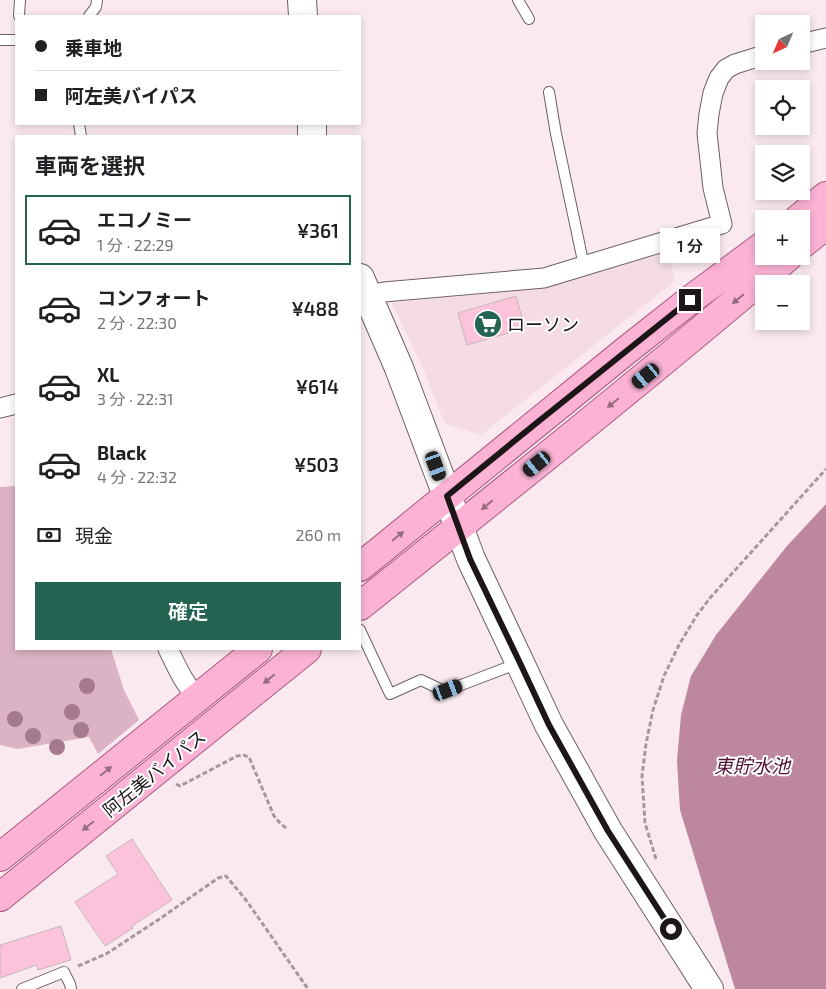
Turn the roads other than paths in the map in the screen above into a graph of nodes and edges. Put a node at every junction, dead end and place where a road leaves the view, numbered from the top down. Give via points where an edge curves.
1 (20, 0) edge
2 (96, 0) edge
3 (302, 0) edge
4 (518, 0) edge
5 (19, 15) edge
6 (90, 15) edge
7 (303, 15) edge
8 (529, 19) dead end
9 (826, 38) edge
10 (0, 40) edge
11 (15, 40) edge
12 (810, 42) edge
13 (755, 58) edge
14 (549, 92) dead end
15 (826, 196) edge
16 (809, 210) edge
17 (826, 226) edge
18 (810, 239) edge
19 (755, 252) edge
20 (778, 265) edge
21 (584, 266) junction
22 (363, 289) edge
23 (15, 404) edge
24 (0, 408) edge
25 (447, 496) junction
26 (458, 529) junction
27 (361, 566) edge
28 (361, 605) edge
29 (361, 632) edge
30 (168, 650) edge
31 (257, 650) edge
32 (306, 650) edge
33 (520, 663) junction
34 (197, 698) junction
35 (0, 857) edge
36 (0, 897) edge
37 (22, 989) edge
38 (71, 989) edge
39 (708, 989) edge

1 - 5 lane
2 - 6 lane via 96,7
3 - 7 street
4 - 8 lane
9 - 12 street
10 - 11 lane
13 - 21 street via 726,70 713,93 707,133 713,188 722,224
14 - 21 lane
15 - 16 main road
17 - 18 main road
19 - 25 main road via 690,300
20 -> 26 main road
21 - 22 street via 544,278
22 - 25 street via 399,368
23 - 24 street
25 - 26 street
27 -> 25 main road
26 - 28 main road
26 - 33 street
29 - 33 lane via 390,694 421,680 448,690
30 - 34 street via 182,678
31 - 34 main road, 阿左美バイパス
32 -> 36 main road, 阿左美バイパス
33 - 39 street via 549,725 608,831
35 -> 34 main road, 阿左美バイパス
37 - 38 lane via 64,972

